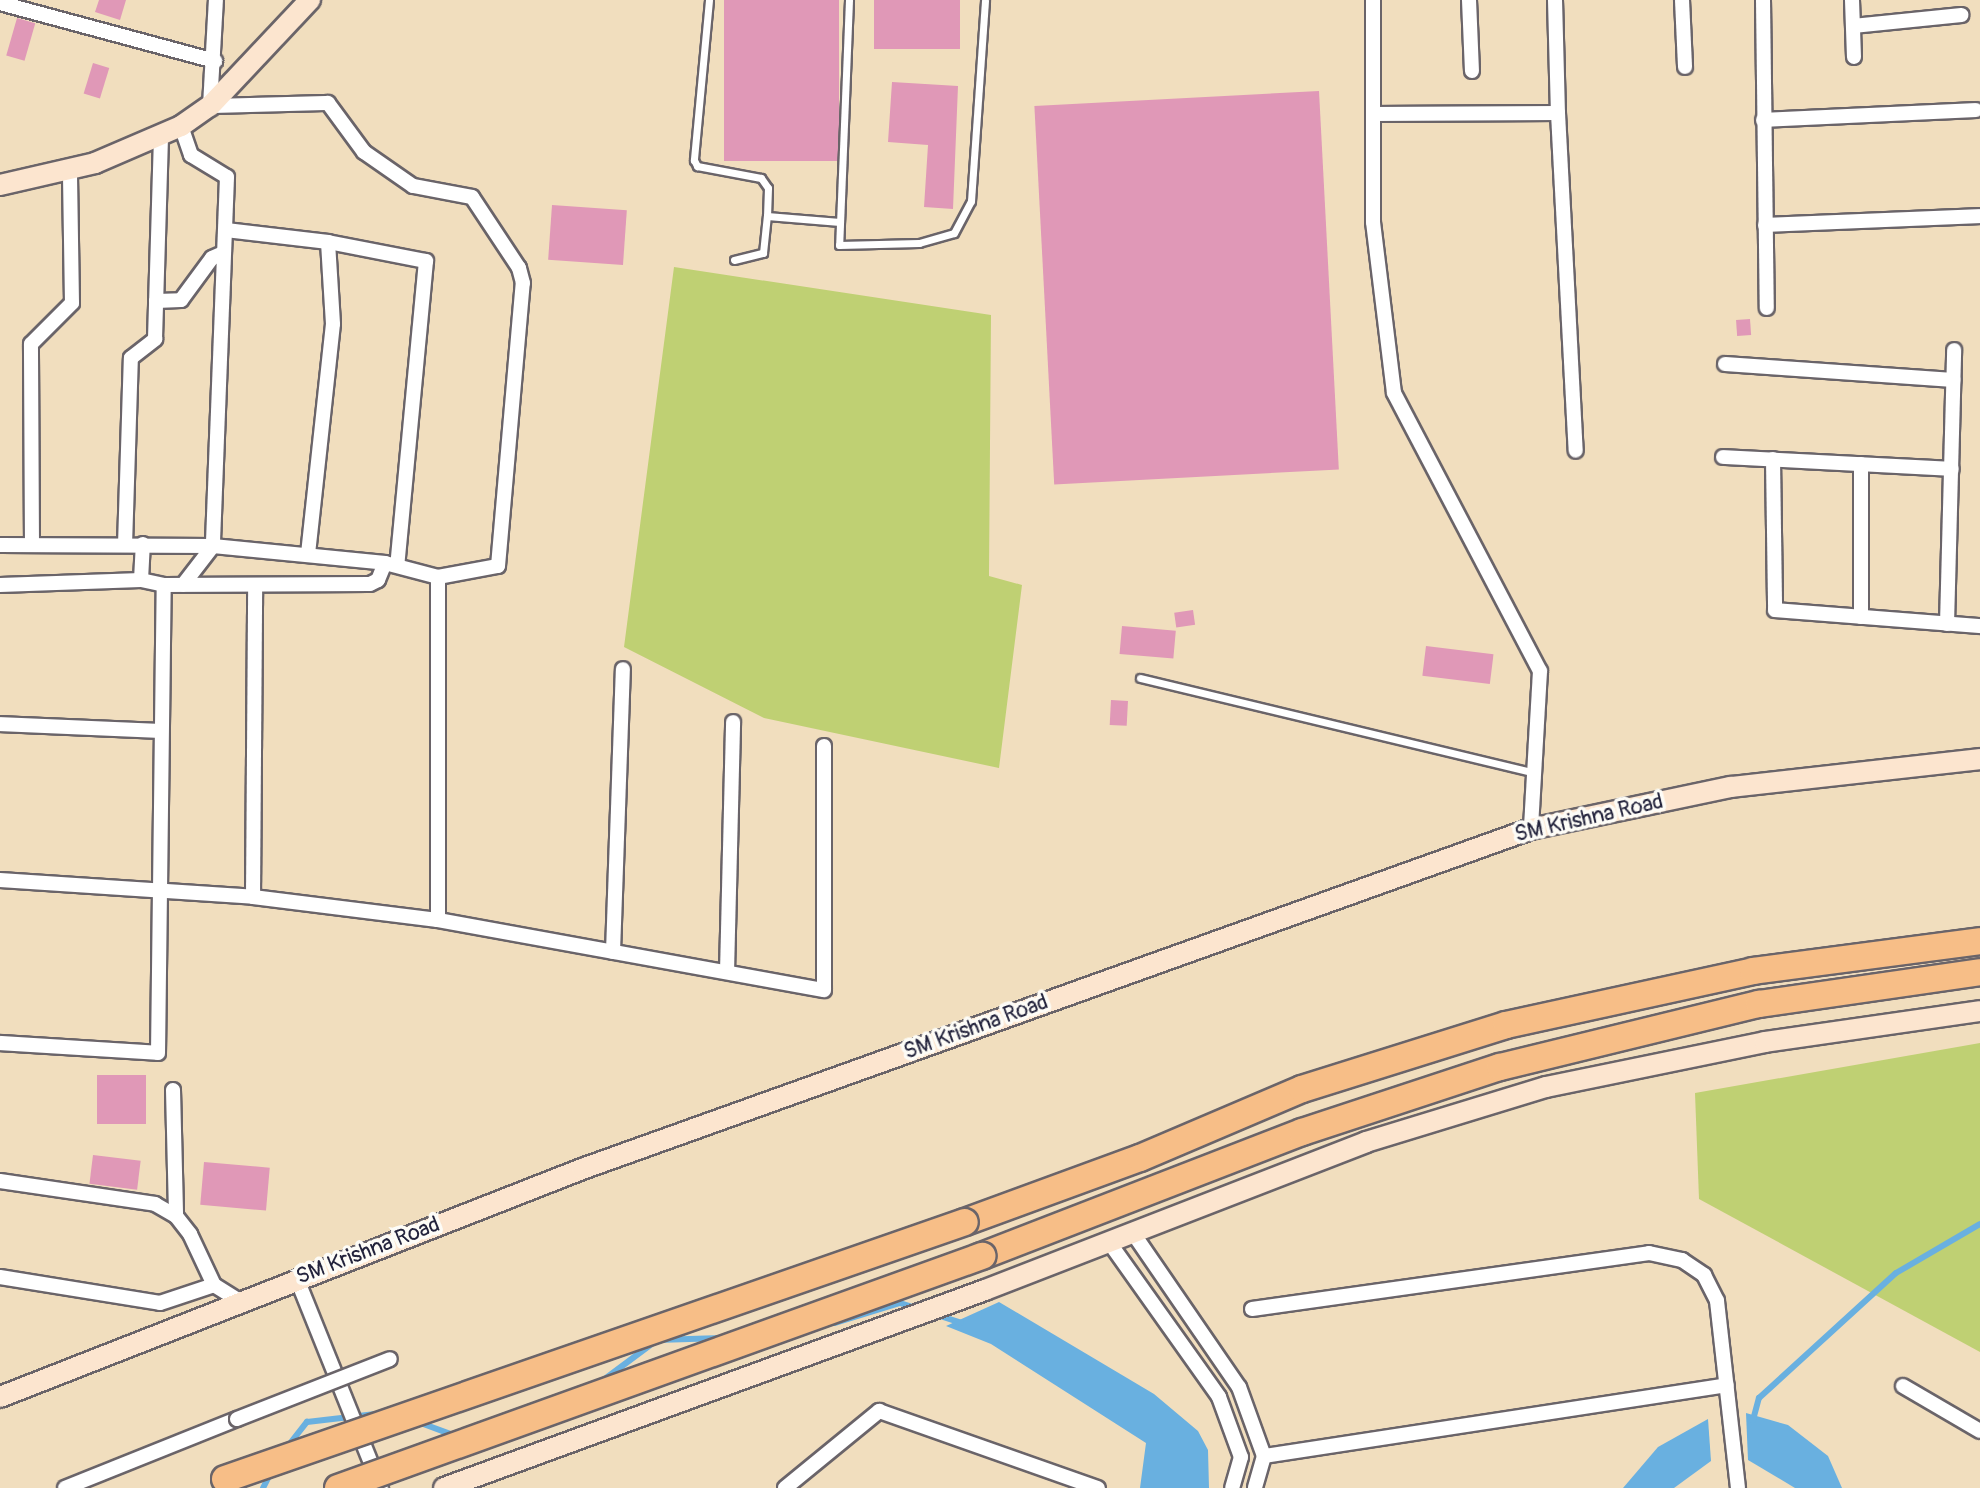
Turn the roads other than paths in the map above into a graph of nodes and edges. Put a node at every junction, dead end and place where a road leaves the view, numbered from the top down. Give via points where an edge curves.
1 (216, 0) edge
2 (310, 0) edge
3 (709, 0) edge
4 (849, 0) edge
5 (985, 0) edge
6 (1373, 0) edge
7 (1469, 0) edge
8 (1555, 0) edge
9 (1682, 0) edge
10 (1763, 0) edge
11 (1852, 0) edge
12 (0, 3) edge
13 (1961, 15) dead end
14 (1853, 26) junction
15 (1854, 57) dead end
16 (215, 61) junction
17 (1685, 67) dead end
18 (1472, 71) dead end
19 (210, 106) junction
20 (1976, 110) dead end
21 (1558, 113) junction
22 (1373, 114) junction
23 (1763, 120) junction
24 (181, 126) junction
25 (161, 137) junction
26 (70, 169) junction
27 (0, 185) edge
28 (767, 216) junction
29 (1980, 216) edge
30 (840, 222) junction
31 (1765, 225) junction
32 (226, 230) junction
33 (328, 242) junction
34 (223, 253) junction
35 (734, 260) dead end
36 (156, 301) junction
37 (1767, 308) dead end
38 (1954, 350) dead end
39 (1725, 364) dead end
40 (1953, 380) junction
41 (1576, 451) dead end
42 (1723, 457) dead end
43 (1773, 459) junction
44 (1861, 464) junction
45 (1952, 469) junction
46 (143, 544) junction
47 (0, 545) edge
48 (32, 545) junction
49 (125, 545) junction
50 (213, 546) junction
51 (308, 554) junction
52 (391, 564) junction
53 (438, 577) junction
54 (141, 580) junction
55 (0, 585) edge
56 (164, 585) junction
57 (183, 585) junction
58 (255, 587) junction
59 (1861, 617) junction
60 (1947, 624) junction
61 (1980, 626) edge
62 (623, 669) dead end
63 (1140, 678) dead end
64 (733, 722) dead end
65 (0, 724) edge
66 (160, 731) junction
67 (824, 746) dead end
68 (1980, 759) edge
69 (1535, 773) junction
70 (1531, 829) junction
71 (0, 880) edge
72 (161, 891) junction
73 (253, 897) junction
74 (438, 920) junction
75 (1980, 941) edge
76 (613, 952) junction
77 (727, 972) junction
78 (1980, 972) edge
79 (1980, 1011) edge
80 (0, 1043) edge
81 (173, 1090) dead end
82 (0, 1181) edge
83 (176, 1216) junction
84 (1133, 1233) junction
85 (1109, 1242) junction
86 (0, 1277) edge
87 (297, 1279) junction
88 (214, 1285) junction
89 (240, 1301) junction
90 (1252, 1309) dead end
91 (390, 1359) dead end
92 (1727, 1385) junction
93 (1903, 1386) dead end
94 (0, 1397) edge
95 (1980, 1431) edge
96 (1264, 1456) junction
97 (216, 1484) edge
98 (65, 1488) edge
99 (338, 1488) edge
100 (381, 1488) edge
101 (444, 1488) edge
102 (785, 1488) edge
103 (1098, 1488) edge
104 (1232, 1488) edge
105 (1255, 1488) edge
106 (1738, 1488) edge

1 - 16 street
2 - 19 street
3 - 28 lane via 694,160 697,166 761,178 768,188
4 - 30 lane
5 - 30 lane via 971,201 954,233 919,243 839,245
6 - 22 street
7 - 18 street
8 - 21 street
9 - 17 street
10 - 23 street
11 - 14 street
12 - 16 street
13 - 14 street
14 - 15 street
16 - 19 street
19 - 24 street
19 - 53 street via 328,103 364,152 413,186 472,197 519,268 523,283 498,566
20 - 23 street
21 - 22 street
21 - 41 street
22 - 69 street via 1373,222 1394,393 1540,671
23 - 31 street
24 - 25 street
24 - 32 street via 191,155 227,177
25 - 26 street
25 - 36 street
26 - 27 street
26 - 48 street via 72,303 31,344
28 - 30 lane
28 - 35 lane via 763,253
29 - 31 street
31 - 37 street
32 - 33 street
32 - 34 street
33 - 51 street via 333,324
33 - 52 street via 422,258 428,266
34 - 36 street via 212,258 181,300
34 - 50 street
36 - 49 street via 154,342 131,358
38 - 40 street
39 - 40 street
40 - 45 street
42 - 43 street
43 - 44 street
43 - 59 street via 1775,610
44 - 45 street
44 - 59 street
45 - 60 street
46 - 49 street
46 - 50 street
46 - 54 street
47 - 48 street
48 - 49 street
50 - 51 street
50 - 57 street
51 - 52 street
52 - 53 street
52 - 58 street via 370,584
53 - 74 street
54 - 55 street
54 - 56 street
56 - 57 street
56 - 66 street
57 - 58 street
58 - 73 street
59 - 60 street
60 - 61 street
62 - 76 street
63 - 69 lane
64 - 77 street
65 - 66 street
66 - 72 street
67 - 77 street via 824,990
68 - 70 street, SM Krishna Road via 1731,787
69 - 70 street
70 - 87 street, SM Krishna Road via 611,1158
71 - 72 street
72 - 73 street
72 - 80 street via 158,1053
73 - 74 street
74 - 76 street
75 - 97 highway, bridge via 1753,971 1506,1025 1302,1089 1140,1158 965,1222
76 - 77 street
78 - 99 highway, bridge via 1759,1004 1500,1067 1302,1132 982,1256
79 - 84 street via 1765,1042 1546,1087 1366,1142
81 - 83 street
82 - 83 street via 155,1204
83 - 88 street via 201,1253
84 - 85 street
84 - 96 street via 1239,1387
85 - 101 street
85 - 104 street via 1219,1397 1241,1457
86 - 88 street via 160,1303
87 - 89 street, SM Krishna Road
87 - 100 street
88 - 89 street
89 - 94 street, SM Krishna Road
90 - 92 street via 1649,1253 1682,1260 1704,1275 1717,1301
91 - 98 street, bridge
92 - 96 street
92 - 106 street
93 - 95 street
96 - 105 street
102 - 103 street via 879,1411

